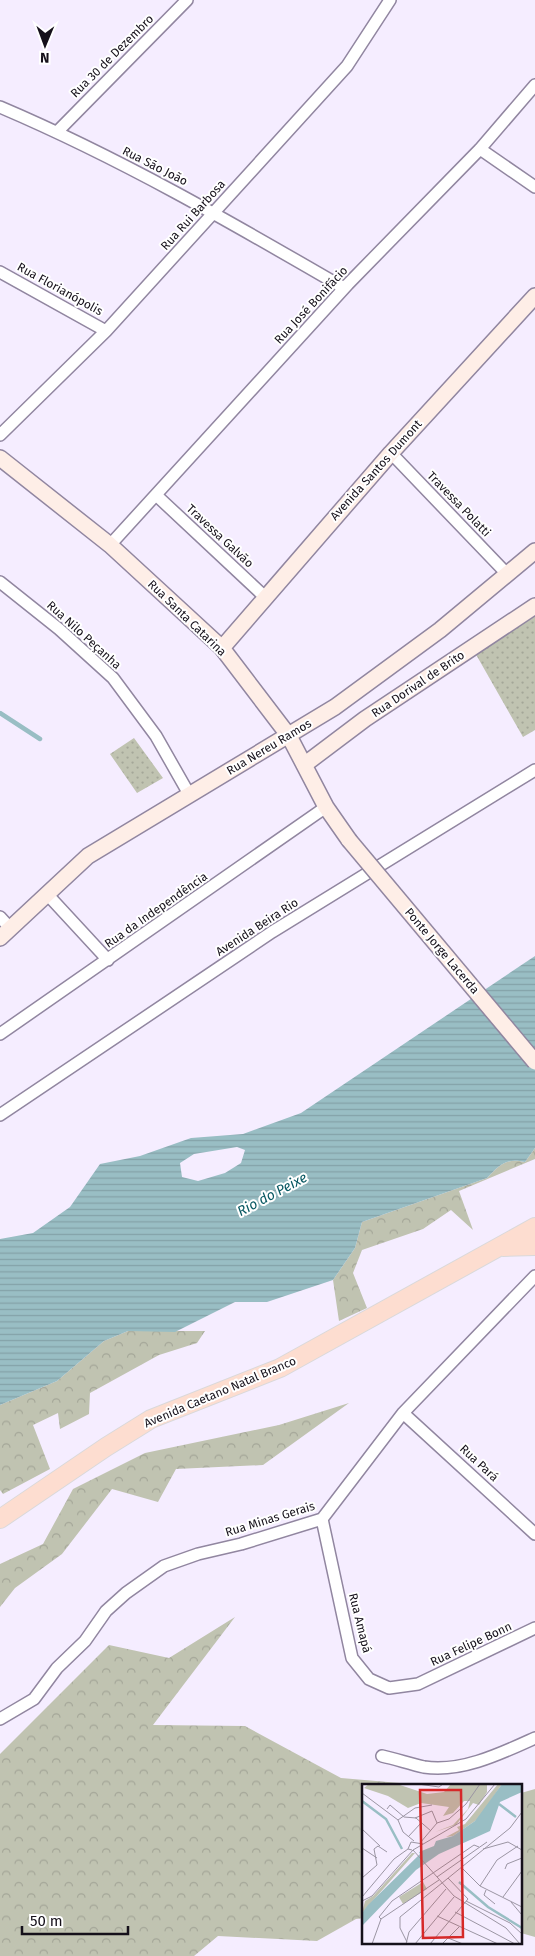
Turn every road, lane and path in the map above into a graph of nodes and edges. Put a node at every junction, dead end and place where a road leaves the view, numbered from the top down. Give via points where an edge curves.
1 (187, 0) edge
2 (390, 0) edge
3 (535, 85) edge
4 (0, 107) edge
5 (58, 131) junction
6 (480, 149) junction
7 (535, 187) edge
8 (214, 212) junction
9 (0, 272) edge
10 (344, 288) junction
11 (535, 297) edge
12 (106, 330) junction
13 (0, 436) edge
14 (391, 453) junction
15 (0, 458) edge
16 (156, 495) junction
17 (110, 545) junction
18 (535, 551) edge
19 (508, 575) junction
20 (0, 582) edge
21 (265, 597) junction
22 (535, 606) edge
23 (222, 648) junction
24 (289, 736) junction
25 (304, 765) junction
26 (535, 770) edge
27 (189, 794) junction
28 (326, 807) junction
29 (349, 840) joint
30 (47, 894) junction
31 (3, 928) edge
32 (108, 960) junction
33 (0, 1034) edge
34 (535, 1062) edge
35 (0, 1115) edge
36 (535, 1227) edge
37 (535, 1246) edge
38 (500, 1247) junction
39 (535, 1276) edge
40 (403, 1413) junction
41 (0, 1519) edge
42 (322, 1519) junction
43 (534, 1531) edge
44 (535, 1628) edge
45 (418, 1684) joint
46 (0, 1719) edge
47 (535, 1738) edge
48 (382, 1756) dead end

1 - 5 street, Rua 30 de Dezembro
2 - 8 street, Rua Rui Barbosa via 347,66
3 - 6 street, Rua José Bonifácio
4 - 5 street, Rua São João
5 - 8 street, Rua São João
6 - 7 street
6 - 10 street, Rua José Bonifácio
8 - 10 street, Rua São João
8 - 12 street, Rua Rui Barbosa
9 - 12 street, Rua Florianópolis
10 - 16 street, Rua José Bonifácio
11 - 14 street, Avenida Santos Dumont
12 - 13 street, Rua Rui Barbosa
14 - 19 street, Travessa Polatti
14 - 21 street, Avenida Santos Dumont
15 - 17 street, Rua Santa Catarina
16 - 17 street, Rua José Bonifácio
16 - 21 street, Travessa Galvão
17 - 23 street, Rua Santa Catarina
18 - 19 street, Rua Nereu Ramos
19 - 24 street, Rua Nereu Ramos via 440,630 335,707
20 - 27 street, Rua Nilo Peçanha via 113,678 156,736
21 - 23 street, Avenida Santos Dumont
22 - 25 street, Rua Dorival de Brito via 365,719
23 - 24 street, Rua Santa Catarina
24 - 25 street, Rua Santa Catarina
24 - 27 street, Rua Nereu Ramos
25 - 28 street, Rua Santa Catarina
26 - 35 street, Avenida Beira Rio via 272,932
27 - 30 street, Rua Nereu Ramos via 88,856
28 - 29 street, Rua Santa Catarina
28 - 32 street, Rua da Independência
29 - 34 street, Ponte Jorge Lacerda, bridge
30 - 31 street, Rua Nereu Ramos
30 - 32 street
32 - 33 street, Rua da Independência
36 - 38 main road, Avenida Caetano Natal Branco
37 - 38 main road, Avenida Caetano Natal Branco
38 - 41 main road, Avenida Caetano Natal Branco via 280,1368 152,1419
39 - 40 street, Rua Minas Gerais
40 - 42 street, Rua Minas Gerais
40 - 43 street, Rua Pará
42 - 45 street, Rua Amapá via 352,1658 369,1679 389,1688
42 - 46 street, Rua Minas Gerais via 164,1566 126,1592 106,1611 34,1699
44 - 45 street, Rua Felipe Bonn
47 - 48 street via 495,1756 461,1766 425,1767

